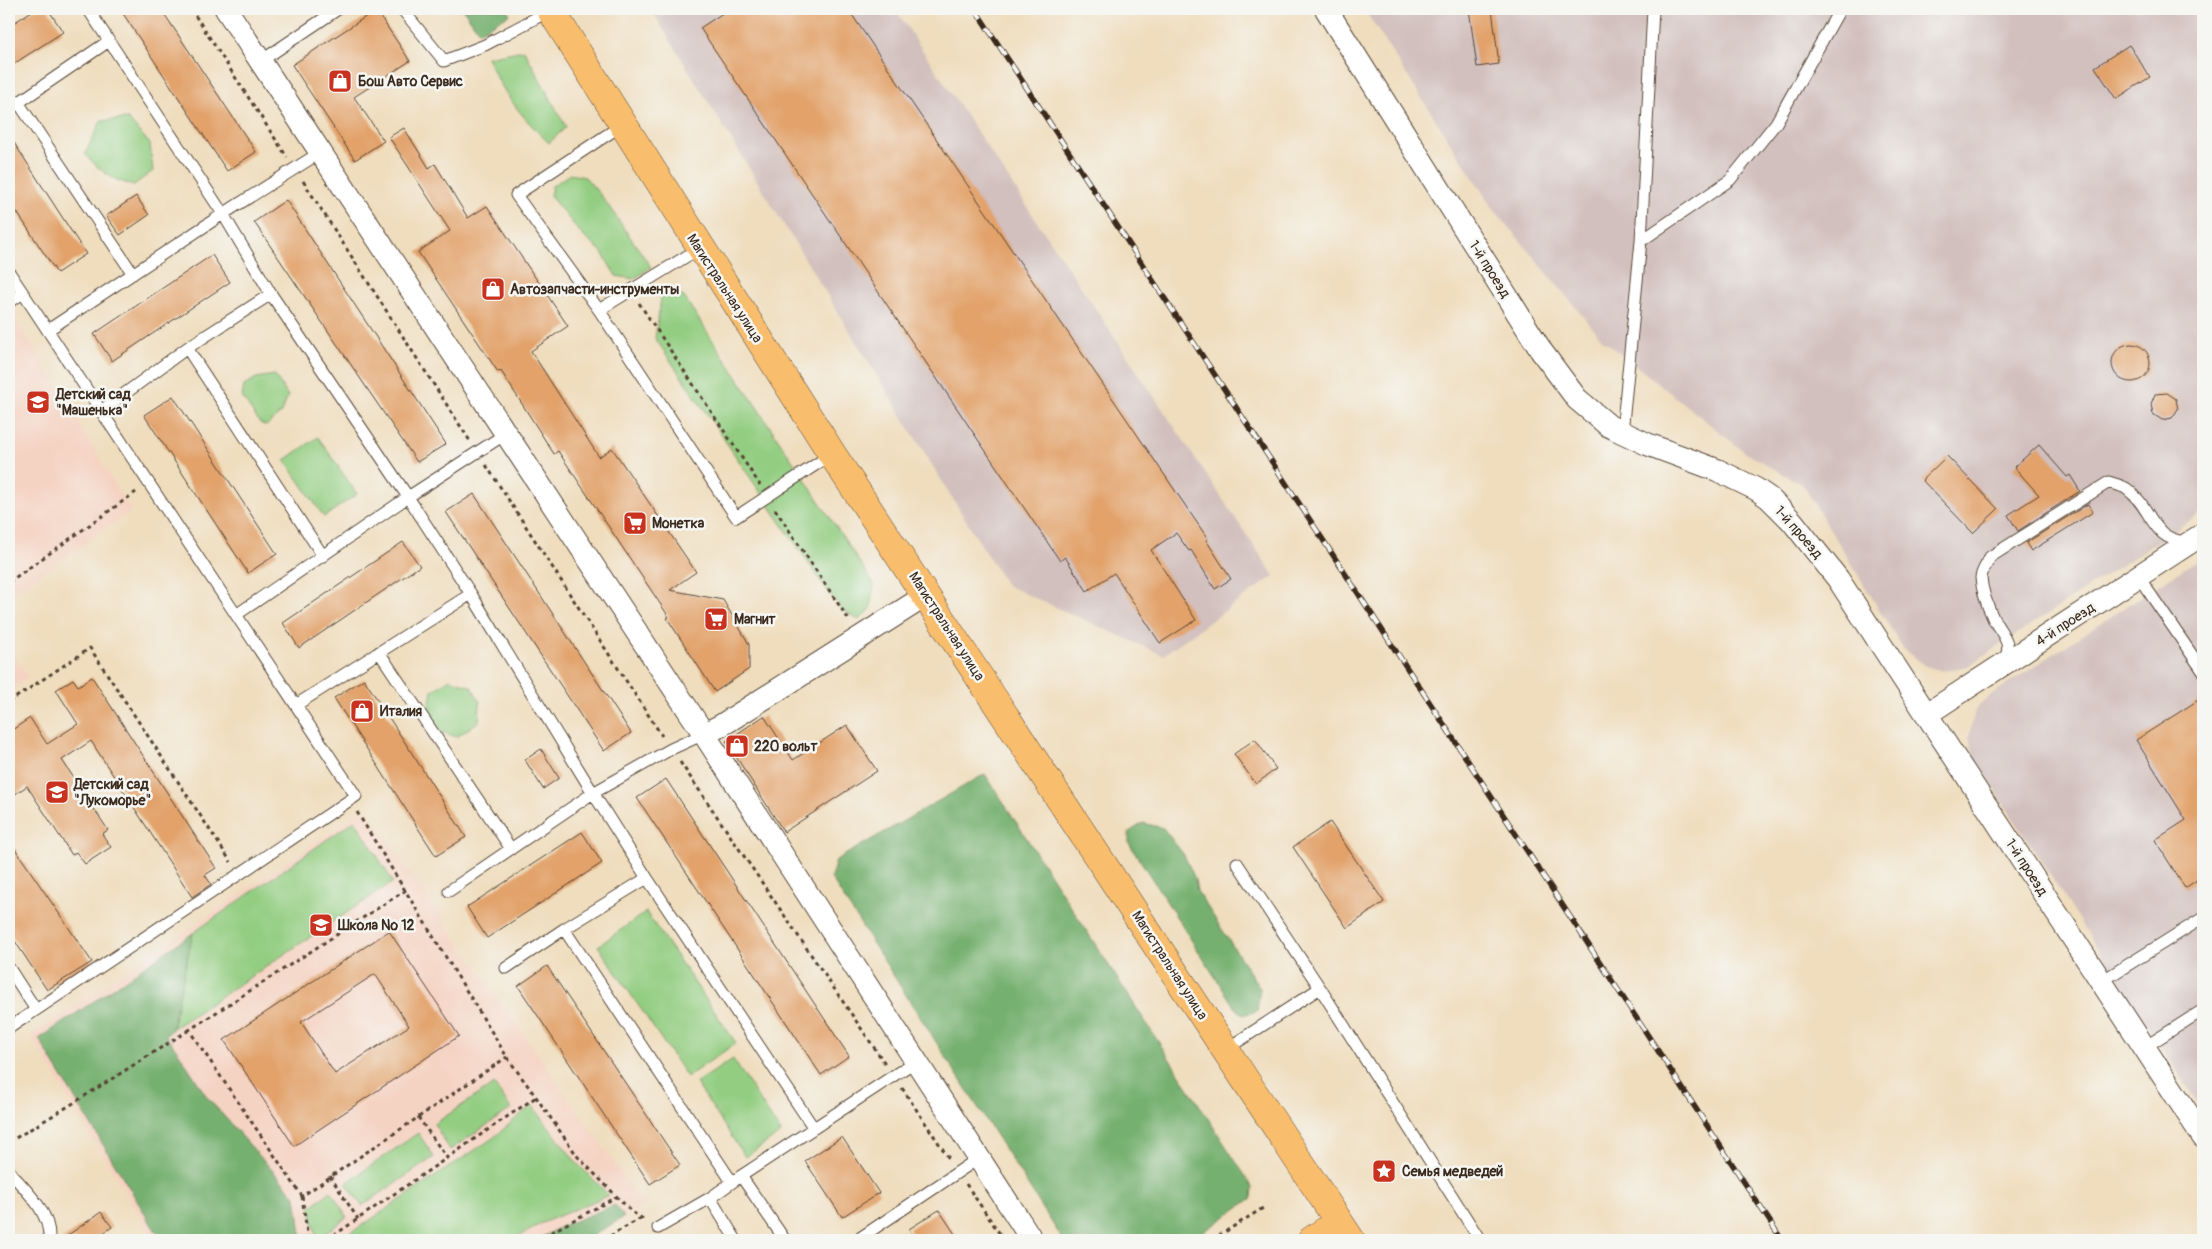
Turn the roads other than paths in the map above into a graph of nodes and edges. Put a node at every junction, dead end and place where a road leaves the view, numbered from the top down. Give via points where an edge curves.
1 (88, 9) edge
2 (226, 9) edge
3 (338, 9) edge
4 (402, 9) edge
5 (550, 9) edge
6 (1326, 9) edge
7 (1653, 9) edge
8 (1840, 9) edge
9 (109, 40) junction
10 (261, 61) junction
11 (13, 105) edge
12 (622, 125) junction
13 (321, 152) junction
14 (223, 214) junction
15 (1642, 241) junction
16 (700, 248) junction
17 (9, 272) edge
18 (133, 274) junction
19 (23, 293) junction
20 (271, 294) junction
21 (9, 302) edge
22 (598, 310) junction
23 (48, 330) junction
24 (187, 348) junction
25 (101, 411) junction
26 (1622, 433) junction
27 (507, 434) junction
28 (832, 454) junction
29 (408, 497) junction
30 (2159, 532) junction
31 (2197, 538) edge
32 (323, 556) junction
33 (2145, 572) junction
34 (471, 594) junction
35 (927, 595) junction
36 (236, 615) junction
37 (2007, 639) junction
38 (2030, 647) junction
39 (379, 652) junction
40 (2003, 665) junction
41 (2203, 671) edge
42 (296, 705) junction
43 (1927, 714) junction
44 (704, 734) junction
45 (593, 793) junction
46 (511, 849) junction
47 (1237, 863) dead end
48 (647, 878) junction
49 (449, 891) dead end
50 (2203, 918) edge
51 (564, 929) junction
52 (9, 968) edge
53 (506, 968) dead end
54 (2102, 982) junction
55 (1320, 988) junction
56 (36, 1010) junction
57 (2203, 1010) edge
58 (9, 1028) edge
59 (2144, 1047) junction
60 (1225, 1050) junction
61 (916, 1061) junction
62 (814, 1127) junction
63 (2203, 1137) edge
64 (979, 1158) junction
65 (9, 1171) edge
66 (736, 1179) junction
67 (710, 1198) junction
68 (658, 1228) road end
69 (1345, 1231) edge
70 (49, 1240) edge
71 (736, 1240) edge
72 (785, 1240) edge
73 (857, 1240) edge
74 (1032, 1240) edge
75 (1312, 1240) edge
76 (1480, 1240) edge

1 - 9 lane
2 - 10 street
3 - 10 lane
4 - 5 lane via 444,60 506,35
5 - 12 main road, Магистральная улица
6 - 26 street, 1-й проезд via 1559,377 1592,413
7 - 15 lane
8 - 15 lane via 1776,123 1730,180
9 - 11 lane
9 - 14 lane
10 - 13 street
11 - 18 lane
12 - 16 main road, Магистральная улица
12 - 22 lane via 516,195
13 - 14 lane
13 - 27 street
14 - 18 lane
14 - 20 lane
15 - 26 lane
16 - 22 lane
16 - 28 main road, Магистральная улица
17 - 19 lane
18 - 23 lane
19 - 21 lane
19 - 23 lane
20 - 24 lane
20 - 29 lane
22 - 28 lane via 736,517
23 - 25 lane
24 - 25 lane
24 - 32 lane
25 - 36 lane
26 - 43 street, 1-й проезд via 1735,478 1756,489 1781,509 1838,579
27 - 29 lane
27 - 44 street
28 - 35 main road, Магистральная улица
29 - 32 lane
29 - 34 lane
30 - 31 lane via 2176,541
30 - 33 lane via 2160,553
30 - 37 lane via 2127,489 2109,482 1990,557 1981,576 1987,603
31 - 33 street, 4-й проезд
32 - 36 lane
33 - 38 street, 4-й проезд
33 - 41 lane
34 - 39 lane
34 - 45 lane
35 - 44 street
35 - 60 main road, Магистральная улица
36 - 42 lane
37 - 38 lane via 2016,645
37 - 40 lane via 2009,651
38 - 40 street, 4-й проезд
39 - 42 lane
39 - 46 lane
40 - 43 street, 4-й проезд
42 - 56 lane via 356,796
43 - 54 street, 1-й проезд
44 - 45 lane
44 - 61 street
45 - 46 lane
45 - 48 lane
46 - 49 lane
47 - 55 lane
48 - 51 lane
48 - 62 lane
50 - 54 lane
51 - 53 lane
51 - 66 lane
52 - 56 lane
54 - 59 street, 1-й проезд
55 - 60 lane
55 - 76 lane
56 - 58 lane
57 - 59 lane
59 - 63 street, 1-й проезд
60 - 69 main road, Магистральная улица
61 - 62 lane
61 - 64 street
62 - 66 lane
64 - 73 lane
64 - 74 street
65 - 70 lane via 49,1222
66 - 67 lane
66 - 72 lane
67 - 68 lane
67 - 71 lane
69 - 75 main road

